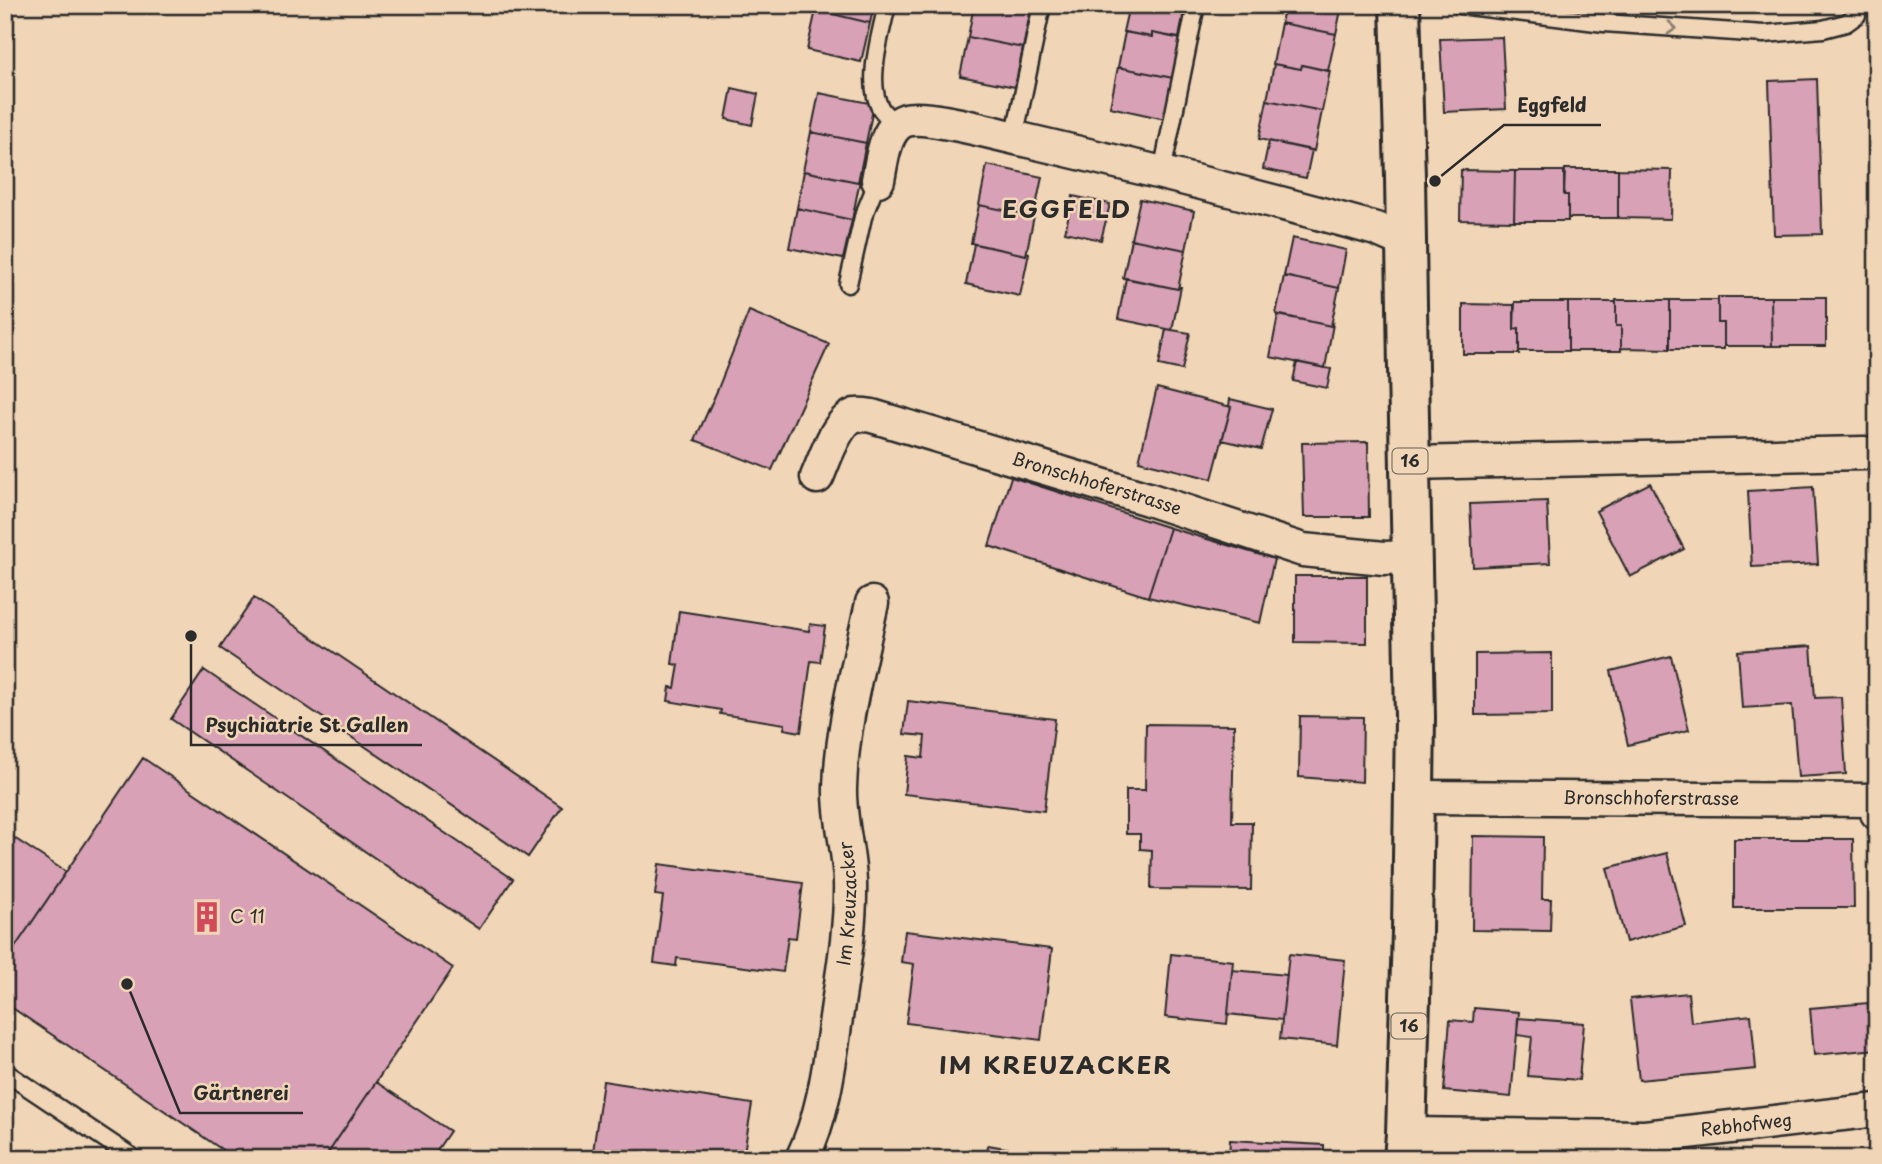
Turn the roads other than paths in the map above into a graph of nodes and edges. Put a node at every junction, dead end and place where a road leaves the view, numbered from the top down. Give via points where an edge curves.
1 (887, 5) edge
2 (1042, 5) edge
3 (1196, 5) edge
4 (1399, 5) edge
5 (1460, 5) edge
6 (1604, 5) edge
7 (1859, 5) edge
8 (1604, 23) junction
9 (896, 125) junction
10 (1014, 138) junction
11 (1162, 172) junction
12 (878, 180) joint
13 (1406, 242) junction
14 (848, 284) dead end
15 (1864, 453) dead end
16 (1410, 463) junction
17 (817, 477) dead end
18 (1412, 557) junction
19 (872, 603) dead end
20 (1415, 797) junction
21 (1877, 813) edge
22 (5, 1072) edge
23 (1877, 1110) edge
24 (1405, 1146) edge
25 (135, 1159) edge
26 (802, 1159) edge

1 - 9 lane via 875,92 881,108
2 - 10 lane
3 - 11 lane
4 - 13 main road, 16
5 - 8 lane
6 - 8 lane
8 -> 7 lane via 1764,34 1846,23 1857,15
9 - 10 street via 918,118
9 - 12 street
10 - 11 street
11 - 13 street via 1376,229
12 - 14 lane via 863,217
13 - 16 main road, 16
15 - 16 street
16 - 18 main road, 16
17 - 18 street, Bronschhoferstrasse via 840,427 858,414 1149,499 1303,550
18 - 20 main road, 16
19 - 26 street, Im Kreuzacker via 842,759 841,803 850,880 848,933 823,1104
20 - 21 street, Bronschhoferstrasse via 1875,800
20 - 24 main road, 16
22 - 25 lane
23 - 24 street, Rebhofweg via 1645,1137

